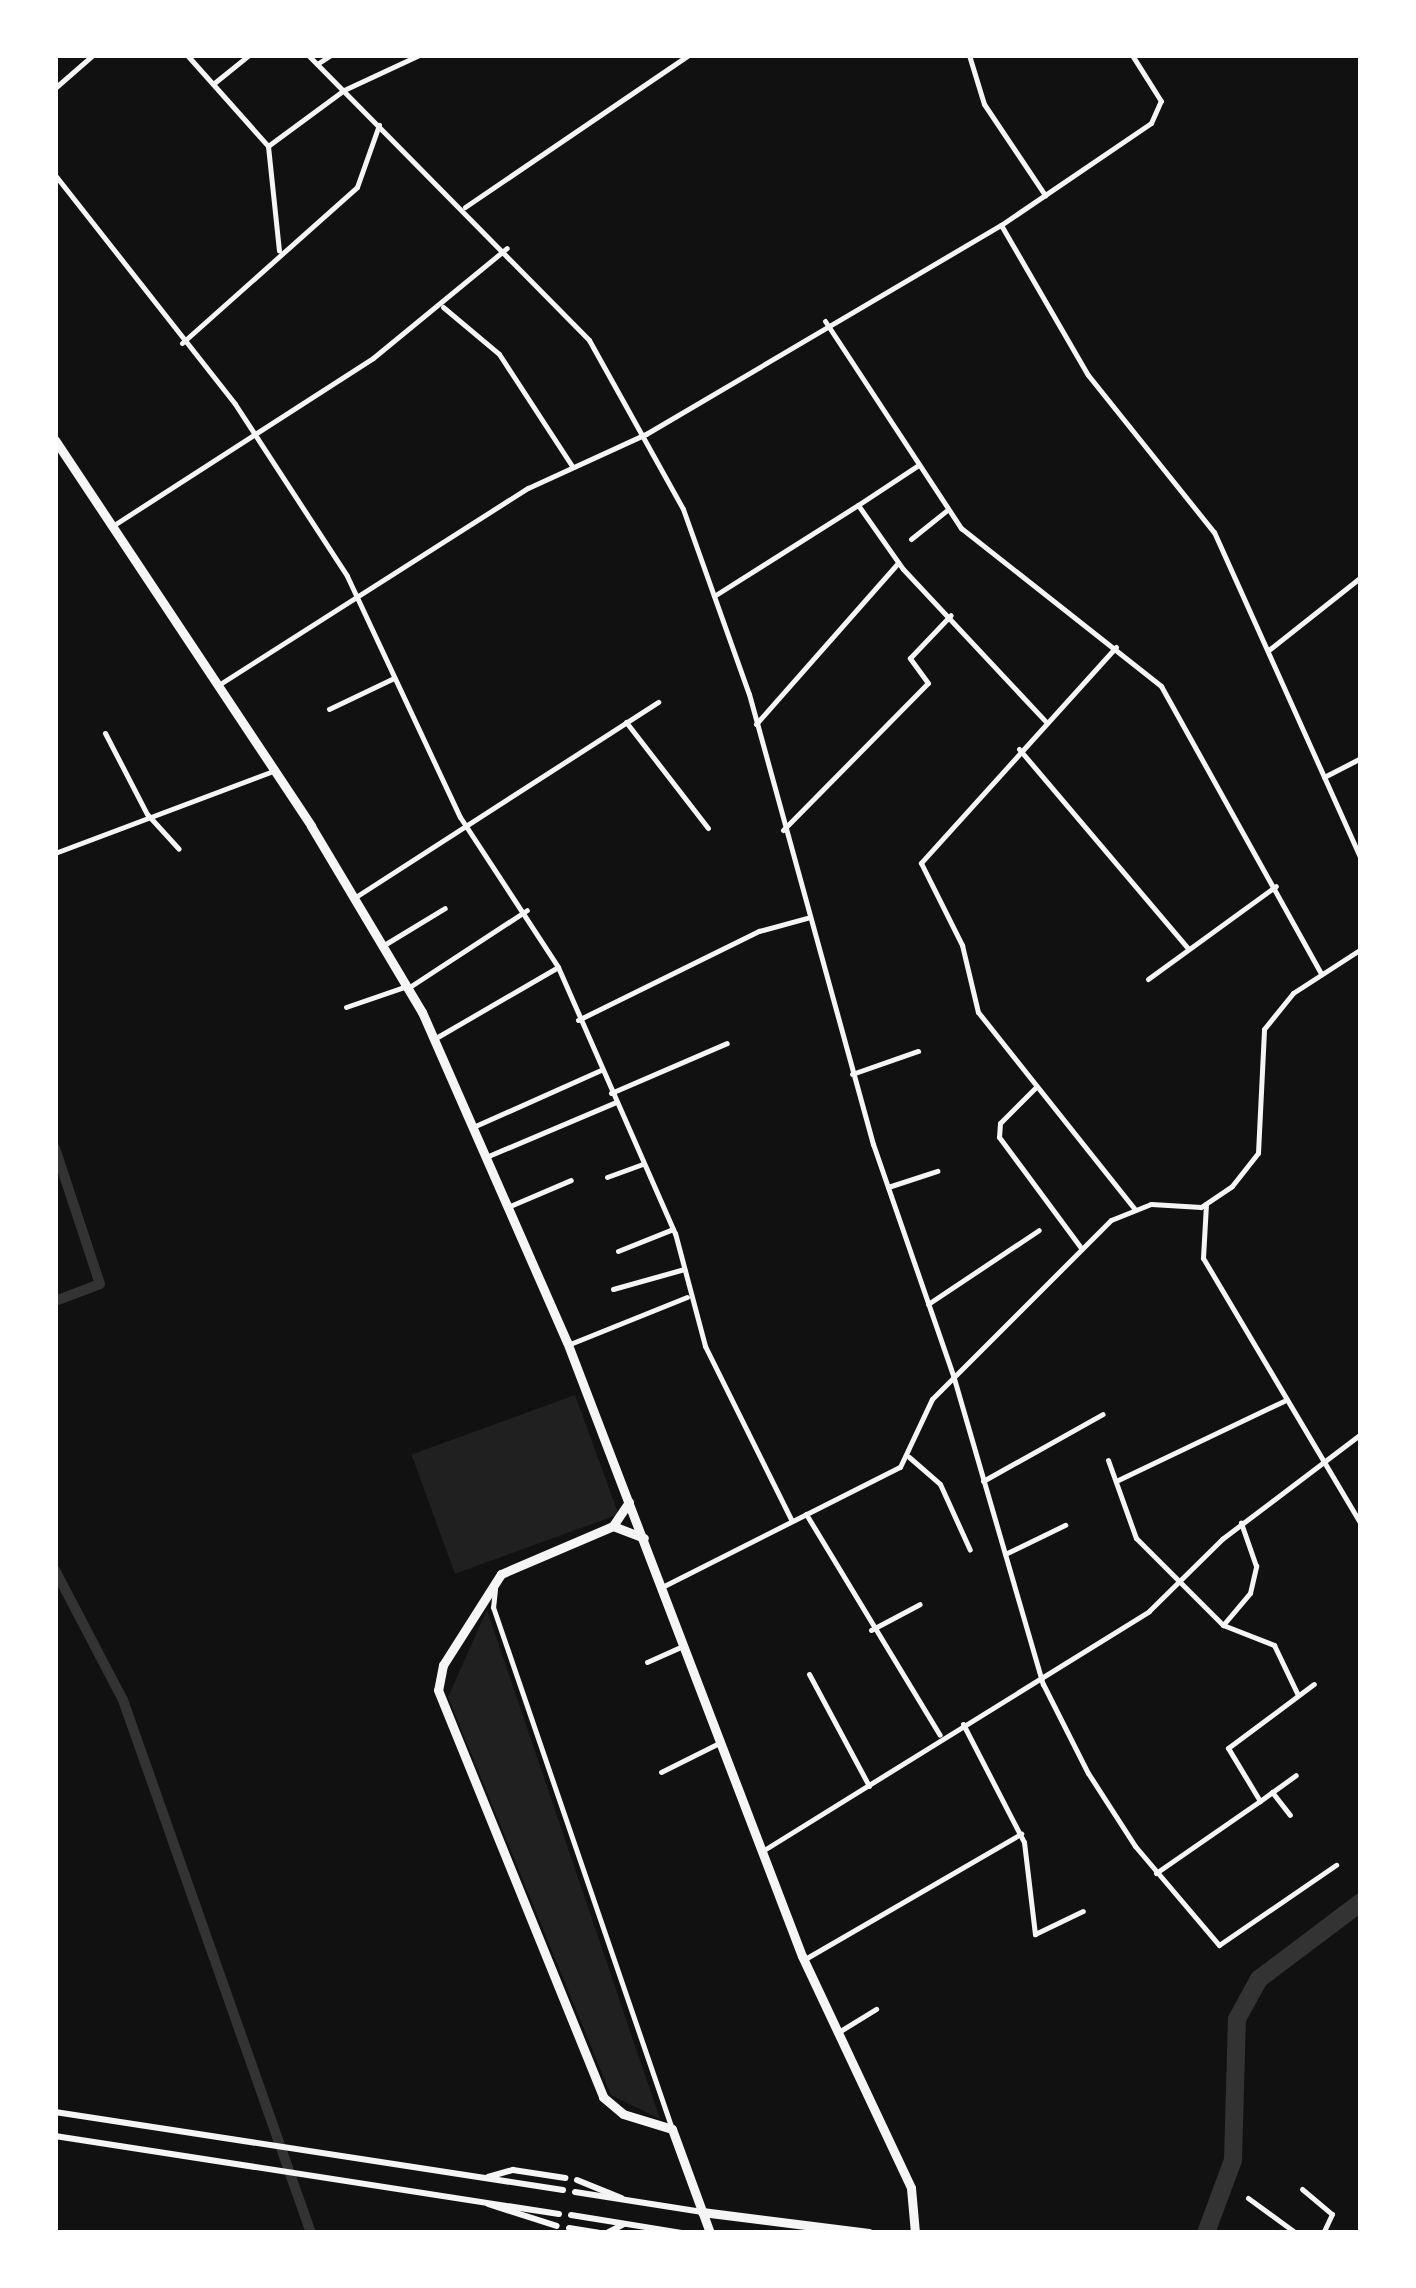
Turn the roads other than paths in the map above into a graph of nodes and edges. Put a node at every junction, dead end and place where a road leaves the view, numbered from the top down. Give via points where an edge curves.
1 (93, 55) edge
2 (187, 55) edge
3 (249, 55) edge
4 (308, 55) edge
5 (330, 55) edge
6 (420, 55) edge
7 (690, 55) edge
8 (970, 55) edge
9 (1132, 55) edge
10 (317, 64) junction
11 (213, 84) junction
12 (55, 88) edge
13 (344, 90) junction
14 (379, 125) junction
15 (268, 146) junction
16 (55, 175) edge
17 (1045, 195) junction
18 (465, 208) junction
19 (1001, 224) junction
20 (507, 248) junction
21 (280, 251) junction
22 (442, 307) junction
23 (825, 321) junction
24 (182, 343) junction
25 (256, 434) junction
26 (646, 434) junction
27 (55, 440) edge
28 (572, 466) junction
29 (917, 466) junction
30 (858, 505) junction
31 (946, 511) junction
32 (113, 526) junction
33 (911, 539) dead end
34 (898, 563) junction
35 (1361, 577) edge
36 (714, 596) junction
37 (358, 597) junction
38 (951, 614) junction
39 (1116, 647) junction
40 (1270, 649) junction
41 (394, 678) junction
42 (220, 684) junction
43 (658, 702) dead end
44 (329, 710) dead end
45 (1045, 721) junction
46 (626, 722) junction
47 (756, 724) junction
48 (105, 733) dead end
49 (1019, 748) junction
50 (1361, 758) edge
51 (276, 770) junction
52 (1324, 777) junction
53 (147, 814) junction
54 (469, 828) junction
55 (708, 828) dead end
56 (783, 830) junction
57 (1357, 842) edge
58 (180, 849) dead end
59 (55, 853) edge
60 (1361, 859) edge
61 (1276, 886) junction
62 (354, 898) junction
63 (445, 908) dead end
64 (528, 910) junction
65 (807, 918) junction
66 (383, 946) junction
67 (1187, 948) junction
68 (1361, 950) edge
69 (558, 966) junction
70 (1321, 974) junction
71 (1148, 979) dead end
72 (407, 987) junction
73 (346, 1007) dead end
74 (578, 1020) junction
75 (434, 1039) junction
76 (727, 1044) dead end
77 (918, 1051) dead end
78 (601, 1070) junction
79 (852, 1074) junction
80 (1035, 1088) junction
81 (611, 1093) junction
82 (614, 1103) junction
83 (473, 1127) junction
84 (486, 1157) junction
85 (642, 1164) junction
86 (937, 1171) dead end
87 (608, 1178) dead end
88 (571, 1180) dead end
89 (888, 1187) junction
90 (1206, 1204) junction
91 (508, 1207) junction
92 (1134, 1208) junction
93 (673, 1229) junction
94 (1039, 1230) dead end
95 (1082, 1249) junction
96 (618, 1251) dead end
97 (684, 1269) junction
98 (613, 1289) dead end
99 (687, 1297) junction
100 (928, 1304) junction
101 (568, 1345) junction
102 (954, 1375) junction
103 (1285, 1400) junction
104 (1103, 1414) dead end
105 (1361, 1434) edge
106 (908, 1457) junction
107 (1108, 1460) dead end
108 (1321, 1462) junction
109 (983, 1480) junction
110 (1116, 1481) junction
111 (629, 1502) junction
112 (806, 1514) junction
113 (792, 1521) junction
114 (1241, 1523) junction
115 (1361, 1524) edge
116 (1066, 1525) dead end
117 (613, 1526) junction
118 (646, 1540) junction
119 (970, 1550) dead end
120 (1004, 1554) junction
121 (501, 1574) junction
122 (1180, 1585) junction
123 (664, 1586) junction
124 (920, 1604) dead end
125 (1224, 1625) junction
126 (871, 1630) junction
127 (686, 1644) junction
128 (647, 1662) dead end
129 (810, 1674) dead end
130 (1042, 1684) junction
131 (1314, 1684) dead end
132 (1298, 1695) junction
133 (963, 1724) junction
134 (940, 1735) junction
135 (722, 1742) junction
136 (661, 1772) dead end
137 (1296, 1775) dead end
138 (869, 1786) junction
139 (1272, 1792) junction
140 (1260, 1802) junction
141 (1290, 1815) dead end
142 (1021, 1834) junction
143 (763, 1850) junction
144 (1336, 1865) dead end
145 (1156, 1874) junction
146 (1083, 1910) dead end
147 (804, 1958) junction
148 (876, 2009) dead end
149 (837, 2033) junction
150 (55, 2112) edge
151 (672, 2130) junction
152 (55, 2136) edge
153 (487, 2178) junction
154 (565, 2178) dead end
155 (577, 2180) dead end
156 (1302, 2188) dead end
157 (563, 2190) dead end
158 (575, 2192) dead end
159 (1248, 2198) dead end
160 (623, 2200) junction
161 (484, 2202) junction
162 (702, 2212) junction
163 (560, 2214) dead end
164 (571, 2216) dead end
165 (625, 2224) junction
166 (558, 2226) dead end
167 (569, 2228) dead end
168 (603, 2233) edge
169 (682, 2233) edge
170 (710, 2233) edge
171 (869, 2233) edge
172 (915, 2233) edge
173 (1296, 2233) edge
174 (1323, 2233) edge

1 - 12 street
2 - 11 street
3 - 11 street
4 - 10 street
5 - 10 street
6 - 13 street
7 - 18 street
8 - 17 street via 984,104
9 - 17 street via 1160,100 1151,123
10 - 13 street
11 - 15 street
13 - 14 street
13 - 15 street
14 - 18 street
14 - 21 street via 357,187
15 - 21 street
16 - 24 street
17 - 19 street
18 - 20 street
19 - 23 street
19 - 40 street via 1088,375 1207,521
20 - 22 street
20 - 26 street via 590,340
21 - 24 street
22 - 25 street
22 - 28 street via 499,354
23 - 26 street
23 - 29 street
24 - 25 street
25 - 32 street
25 - 37 street
26 - 28 street
26 - 36 street
27 - 32 highway
28 - 37 street
29 - 30 street
29 - 31 street
30 - 34 street
30 - 36 street
31 - 33 street
31 - 39 street
32 - 42 highway
34 - 38 street
34 - 47 street
35 - 40 street
36 - 47 street
37 - 41 street
37 - 42 street
38 - 45 street
38 - 56 street via 910,658 928,683
39 - 45 street
39 - 61 street via 1168,695
40 - 52 street
41 - 44 street
41 - 54 street
42 - 51 highway
43 - 46 street
45 - 49 street
46 - 54 street
46 - 55 street
47 - 56 street
48 - 53 street
49 - 67 street
49 - 80 street via 921,863 962,945 975,1006
50 - 52 street
51 - 53 street
51 - 62 highway
52 - 57 street
53 - 58 street
53 - 59 street
54 - 62 street
54 - 64 street
56 - 65 street
57 - 60 street
61 - 67 street
61 - 70 street
62 - 66 highway
63 - 66 street
64 - 69 street
64 - 72 street
65 - 74 street via 759,932
65 - 79 street
66 - 72 highway
67 - 71 street
68 - 70 street
69 - 74 street
69 - 75 street
70 - 90 street via 1264,1029 1258,1153
72 - 73 street
72 - 75 highway
74 - 78 street
75 - 83 highway
76 - 81 street
77 - 79 street
78 - 81 street
78 - 83 street
79 - 89 street
80 - 92 street
80 - 95 street via 1004,1117 999,1137
81 - 82 street
82 - 84 street
82 - 85 street
83 - 84 highway
84 - 91 highway
85 - 87 street
85 - 93 street
86 - 89 street
88 - 91 street
89 - 100 street
90 - 92 street
90 - 103 street via 1200,1252
91 - 101 highway
92 - 95 street
93 - 96 street
93 - 97 street
94 - 100 street
95 - 102 street
97 - 98 street
97 - 99 street
99 - 101 street
99 - 113 street
100 - 102 street
101 - 111 highway
102 - 106 street via 923,1412
102 - 109 street
103 - 108 street
103 - 110 street
104 - 109 street
105 - 108 street
106 - 112 street
106 - 119 street via 940,1484
107 - 110 street
108 - 114 street
108 - 115 street
109 - 120 street
110 - 122 street via 1136,1538
111 - 117 highway
111 - 118 highway
112 - 113 street
112 - 126 street
113 - 123 street
114 - 122 street
114 - 125 street via 1256,1566 1250,1593
116 - 120 street
117 - 118 highway
117 - 121 highway
118 - 123 highway
120 - 130 street
121 - 151 street via 493,1607
121 - 151 highway via 443,1666 442,1706 603,2096 623,2114
122 - 125 street
122 - 130 street
123 - 127 highway
124 - 126 street
125 - 132 street via 1274,1645
126 - 134 street
127 - 128 street
127 - 135 highway
129 - 138 street
130 - 133 street
130 - 145 street
131 - 132 street
132 - 140 street via 1228,1748
133 - 134 street
133 - 142 street
134 - 138 street
135 - 136 street
135 - 143 highway
137 - 139 street
138 - 143 street
139 - 140 street
139 - 141 street
140 - 145 street
142 - 146 street via 1035,1934
142 - 147 street
143 - 147 highway
144 - 145 street via 1221,1945
147 - 149 highway
148 - 149 street
149 - 172 highway via 911,2188
150 - 153 street
151 - 162 highway
152 - 161 street
153 - 154 street via 513,2170
153 - 157 street
155 - 160 street
156 - 174 street via 1332,2214
158 - 160 street
159 - 173 street
160 - 162 street
161 - 163 street
161 - 166 street
162 - 170 highway
162 - 171 highway
164 - 165 street
165 - 168 street
165 - 169 street
167 - 168 street

